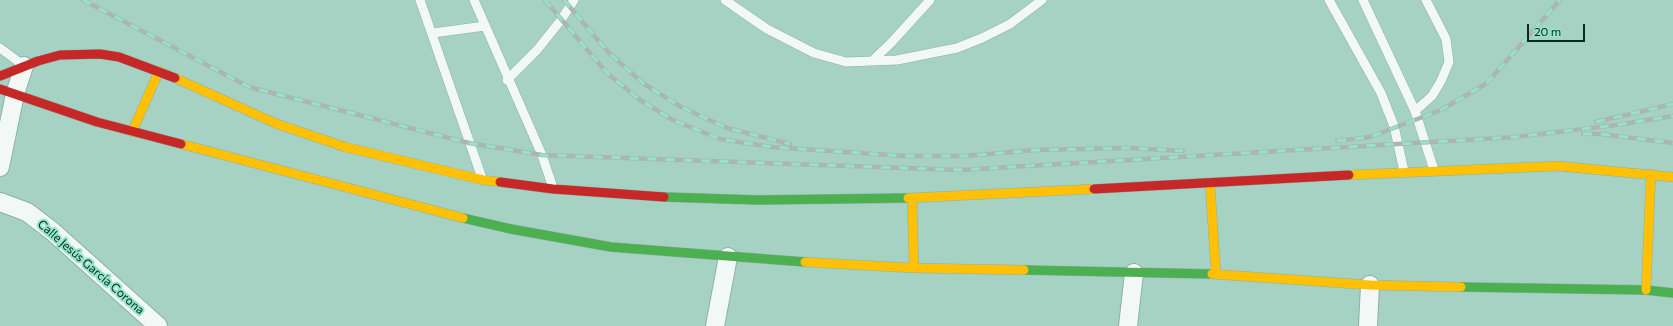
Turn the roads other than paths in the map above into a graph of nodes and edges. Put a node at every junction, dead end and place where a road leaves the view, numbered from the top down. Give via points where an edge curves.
1 (420, 0) edge
2 (474, 0) edge
3 (574, 0) edge
4 (930, 0) edge
5 (1042, 0) edge
6 (1329, 0) edge
7 (1363, 0) edge
8 (1426, 0) edge
9 (726, 1) edge
10 (485, 26) junction
11 (432, 33) junction
12 (0, 48) edge
13 (872, 61) junction
14 (24, 66) junction
15 (159, 70) junction
16 (0, 76) edge
17 (508, 80) junction
18 (7, 91) edge
19 (1415, 111) junction
20 (132, 132) junction
21 (0, 167) edge
22 (1434, 170) junction
23 (1404, 171) junction
24 (1651, 174) junction
25 (1673, 177) edge
26 (483, 180) junction
27 (1210, 184) junction
28 (553, 189) junction
29 (912, 198) junction
30 (0, 202) edge
31 (728, 257) junction
32 (914, 268) junction
33 (1134, 272) junction
34 (1216, 274) junction
35 (1370, 285) junction
36 (1646, 290) junction
37 (1673, 293) edge
38 (158, 326) edge
39 (715, 326) edge
40 (1128, 326) edge
41 (1368, 326) edge

1 - 11 lane
2 - 10 lane
3 - 17 lane via 537,50
4 - 13 lane via 891,44
5 - 13 lane via 1010,24 957,48 897,60
6 - 23 lane via 1381,93 1394,126
7 - 19 lane
8 - 19 lane via 1446,39 1449,62 1442,81 1432,96
9 - 13 lane via 767,29 814,53 846,62
10 - 11 lane
10 - 17 lane
11 - 26 lane
12 - 14 lane
14 - 15 main road via 60,56 100,54 119,57
14 - 16 main road
14 - 18 street
15 - 20 main road
15 - 26 main road via 277,124 345,146
17 - 28 lane via 542,155
18 - 20 main road
18 - 21 street
19 - 22 lane
20 - 31 main road via 511,229 611,247
22 - 23 main road
22 - 24 main road via 1558,166
23 - 27 main road
24 - 25 main road
24 - 36 main road
26 - 28 main road
27 - 29 main road
27 - 34 main road
28 - 29 main road via 647,197 758,200
29 - 32 main road
30 - 38 street, Calle Jesús García Corona via 26,212 52,231
31 - 32 main road
31 - 39 street
32 - 33 main road
33 - 34 main road
33 - 40 street
34 - 35 main road
35 - 36 main road
35 - 41 street
36 - 37 main road

